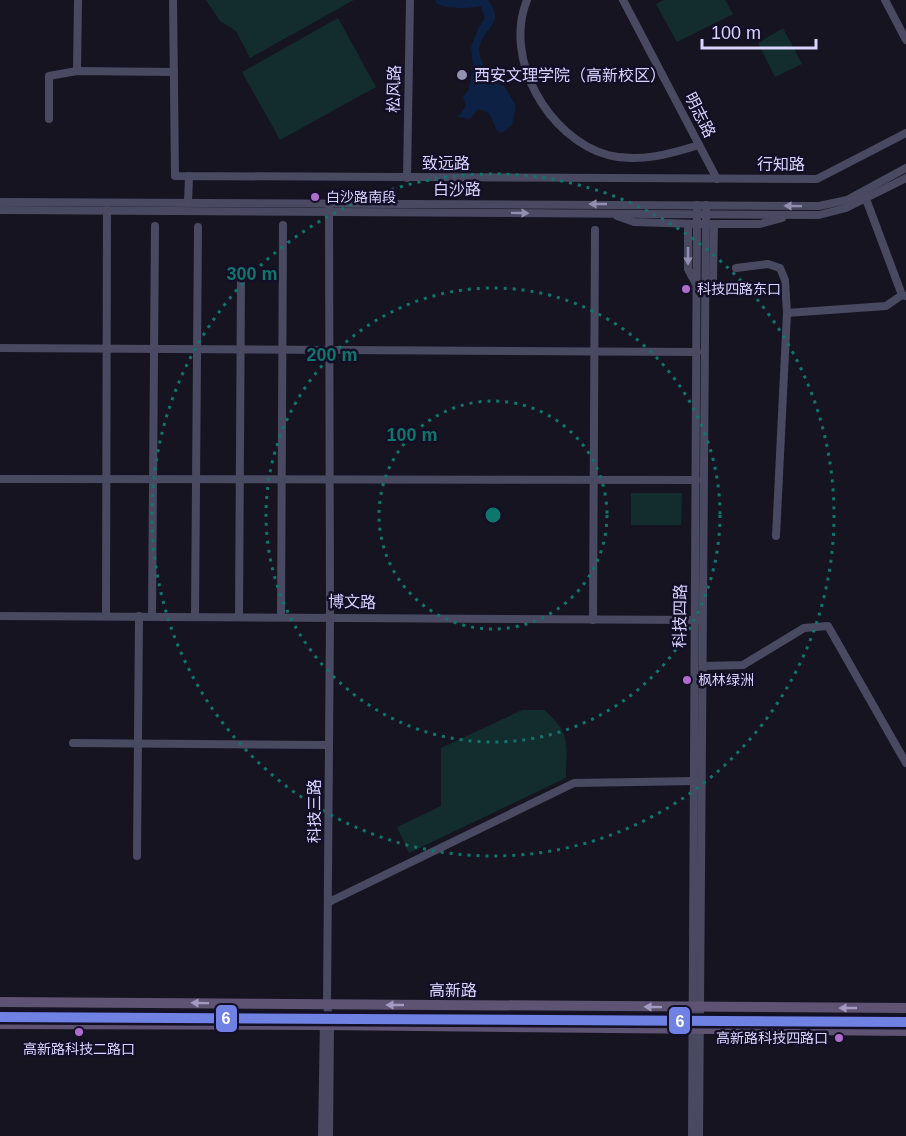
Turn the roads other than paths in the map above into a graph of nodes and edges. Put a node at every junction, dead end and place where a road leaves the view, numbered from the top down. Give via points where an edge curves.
1 (78, 0) edge
2 (173, 0) edge
3 (410, 0) edge
4 (527, 0) edge
5 (623, 0) edge
6 (885, 0) edge
7 (906, 40) edge
8 (77, 71) junction
9 (174, 72) junction
10 (49, 119) dead end
11 (906, 133) edge
12 (699, 145) junction
13 (906, 168) edge
14 (189, 176) junction
15 (407, 178) junction
16 (906, 178) edge
17 (717, 180) junction
18 (866, 198) junction
19 (188, 203) junction
20 (2, 206) edge
21 (329, 207) junction
22 (107, 210) junction
23 (702, 217) junction
24 (283, 225) dead end
25 (155, 226) dead end
26 (198, 227) dead end
27 (595, 230) dead end
28 (736, 268) dead end
29 (241, 278) dead end
30 (904, 295) edge
31 (787, 313) junction
32 (0, 348) edge
33 (107, 350) junction
34 (154, 350) junction
35 (196, 350) junction
36 (240, 350) junction
37 (283, 350) junction
38 (329, 351) junction
39 (595, 351) junction
40 (697, 352) junction
41 (0, 479) edge
42 (107, 480) junction
43 (152, 480) junction
44 (195, 480) junction
45 (240, 480) junction
46 (282, 480) junction
47 (593, 480) junction
48 (696, 480) junction
49 (329, 481) junction
50 (776, 536) dead end
51 (0, 616) edge
52 (106, 616) junction
53 (139, 616) junction
54 (152, 616) junction
55 (195, 616) junction
56 (239, 616) junction
57 (281, 617) junction
58 (330, 617) junction
59 (593, 620) junction
60 (699, 620) junction
61 (703, 666) junction
62 (73, 742) dead end
63 (138, 743) junction
64 (329, 745) junction
65 (906, 763) edge
66 (697, 781) junction
67 (137, 856) dead end
68 (329, 902) junction
69 (0, 1002) edge
70 (327, 1005) junction
71 (696, 1007) junction
72 (906, 1008) edge
73 (0, 1024) edge
74 (327, 1025) junction
75 (696, 1029) junction
76 (906, 1031) edge
77 (322, 1136) edge
78 (329, 1136) edge
79 (692, 1136) edge
80 (699, 1136) edge

1 - 8 street
2 - 9 street
3 - 15 street, 松风路
4 - 12 street via 519,32 524,65 538,96 560,126 580,142 608,155 629,158 668,155
5 - 12 street, 明志路
6 - 7 street
8 - 9 street
8 - 10 street via 49,76
9 - 14 street, 致远路 via 175,176
11 - 17 street, 行知路 via 817,179
12 - 17 street, 明志路
13 -> 23 street, 白沙路 via 847,200
14 - 15 street, 致远路
14 - 19 street
15 - 17 street, 致远路
16 - 18 street, 白沙路
18 - 23 street, 白沙路 via 819,215
18 - 30 street
19 - 20 street, 白沙路
19 - 21 street, 白沙路
20 - 22 street, 白沙路
21 - 22 street, 白沙路
23 -> 21 street, 白沙路
21 -> 23 street, 白沙路
21 - 38 street, 科技三路
22 - 33 street
23 -> 40 street, 科技四路
23 - 60 street, 科技四路 via 705,295
24 - 37 street
25 - 34 street
26 - 35 street
27 - 39 street
28 - 31 street via 768,264 780,268 785,280
29 - 36 street
30 - 31 street via 886,306
31 - 50 street
32 - 33 street
33 - 34 street
33 - 42 street
34 - 35 street
34 - 43 street
35 - 36 street
35 - 44 street
36 - 37 street
36 - 45 street
37 - 38 street
37 - 46 street
38 - 39 street
38 - 49 street, 科技三路
39 - 40 street
39 - 47 street
40 - 48 street, 科技四路
41 - 42 street
42 - 43 street
42 - 52 street
43 - 44 street
43 - 54 street
44 - 45 street
44 - 55 street
45 - 46 street
45 - 56 street
46 - 49 street
46 - 57 street
47 - 48 street
47 - 49 street
47 - 59 street
48 - 60 street, 科技四路
49 - 58 street, 科技三路
51 - 52 street, 博文路
52 - 53 street, 博文路
53 - 54 street, 博文路
53 - 63 street
54 - 55 street, 博文路
55 - 56 street, 博文路
56 - 57 street, 博文路
57 - 58 street, 博文路
58 - 59 street, 博文路
58 - 64 street, 科技三路
59 - 60 street, 博文路
60 - 61 street, 科技四路
60 - 66 street, 科技四路
61 - 65 street via 743,665 804,628 828,626
61 - 66 street, 科技四路
62 - 63 street
63 - 64 street
63 - 67 street
64 - 68 street, 科技三路
66 - 68 street via 574,783
66 - 71 street, 科技四路
68 - 70 street, 科技三路
70 -> 69 main road, 高新路
71 -> 70 main road, 高新路
70 - 74 street, 科技三路
72 -> 71 main road, 高新路
71 - 75 street, 科技四路
73 - 74 main road
74 - 75 main road
74 - 77 street, 科技三路
74 - 78 street, 科技三路
75 - 76 main road
75 - 79 street, 科技四路
75 - 80 street, 科技四路

